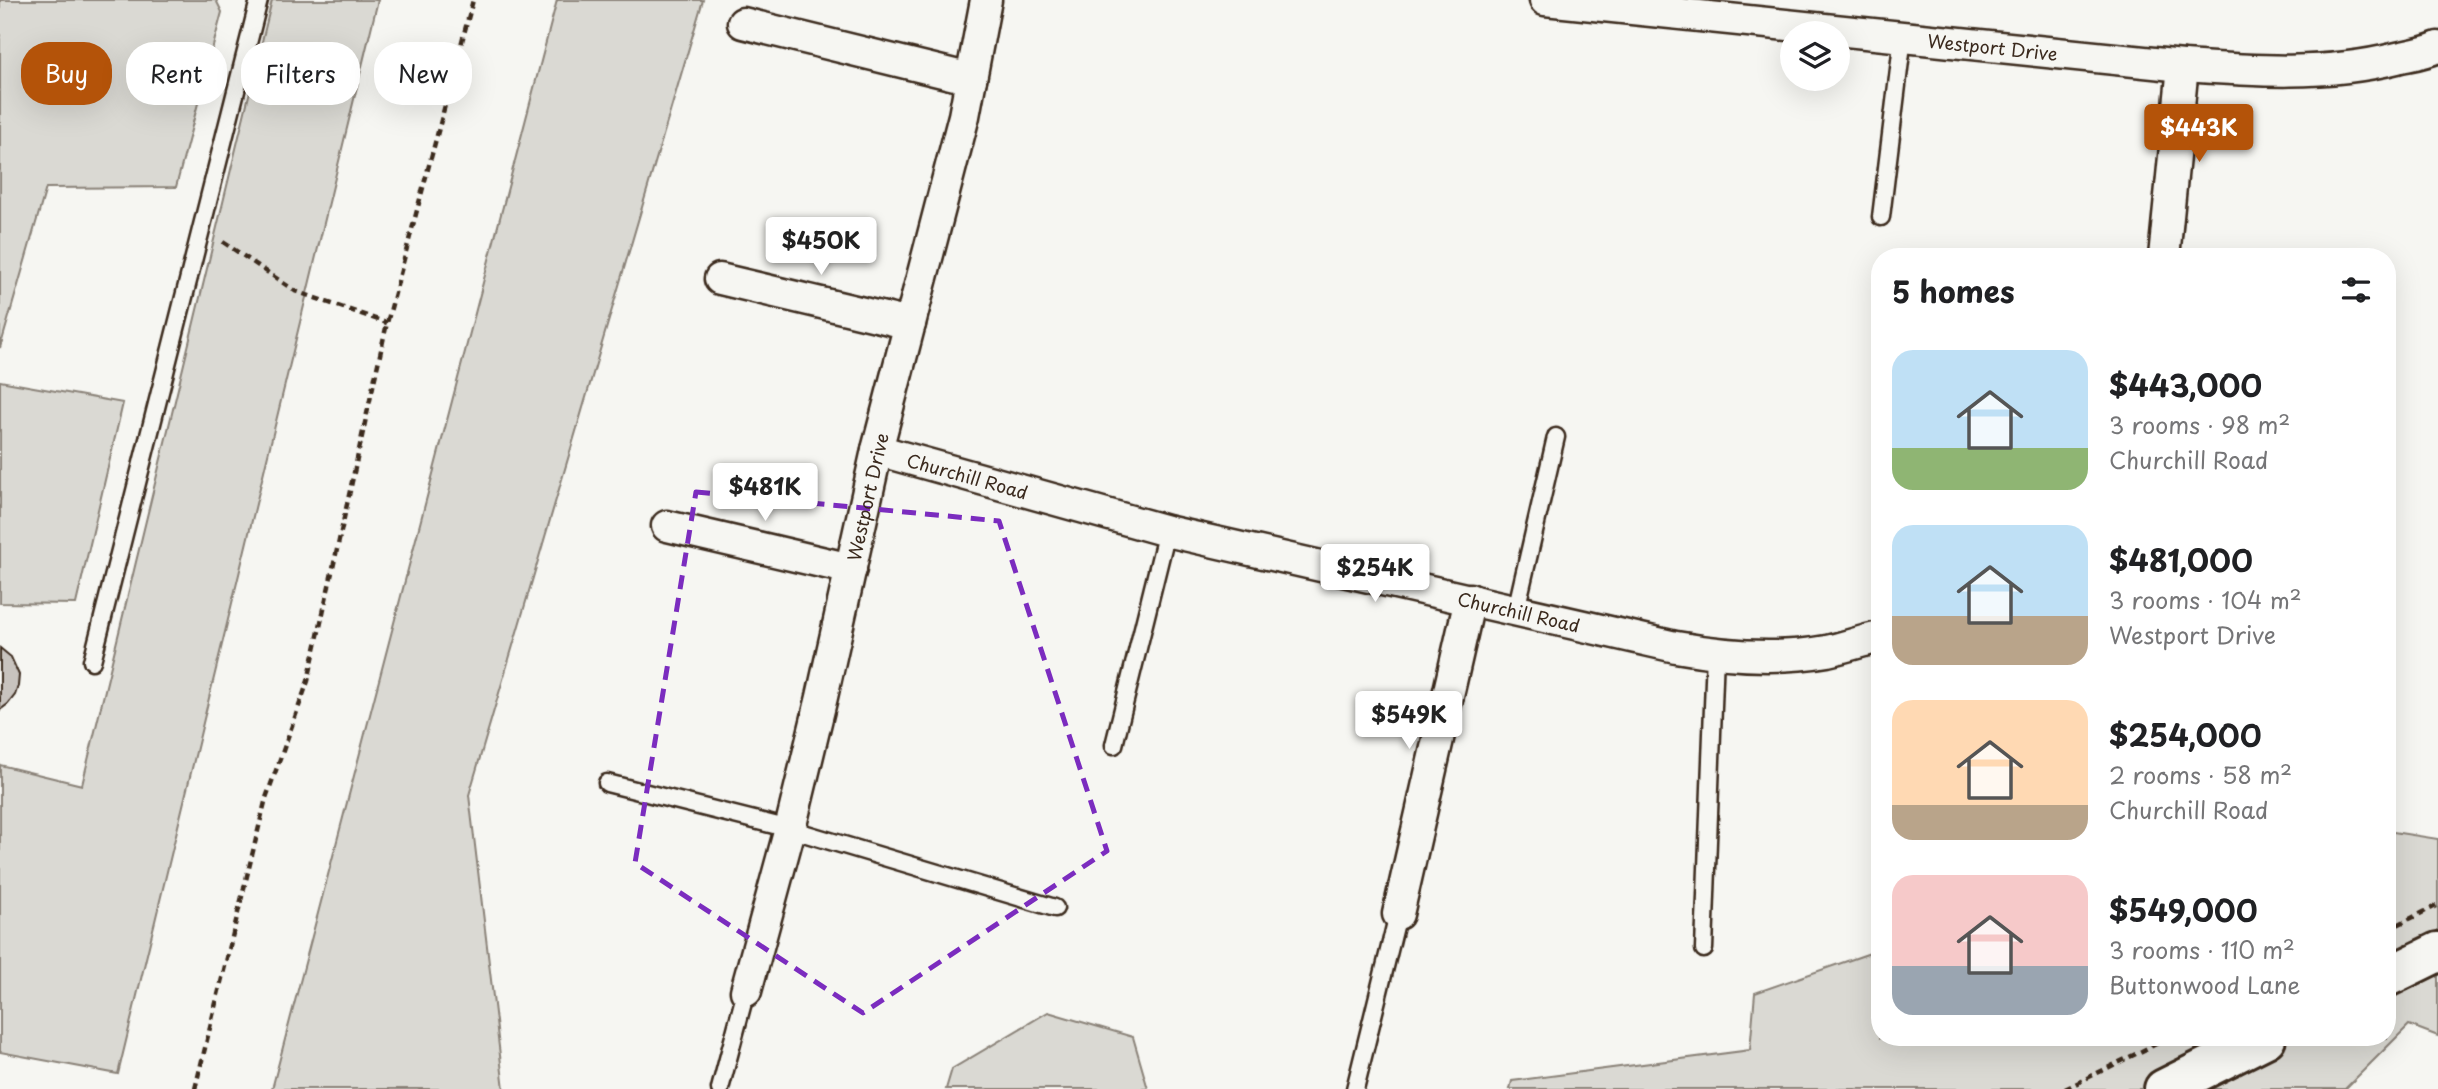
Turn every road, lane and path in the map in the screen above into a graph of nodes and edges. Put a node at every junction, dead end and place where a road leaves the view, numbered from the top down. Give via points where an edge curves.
1 (259, 0) edge
2 (473, 0) edge
3 (986, 0) edge
4 (1545, 0) edge
5 (743, 23) dead end
6 (1903, 36) junction
7 (2438, 47) edge
8 (2183, 66) junction
9 (971, 79) junction
10 (1881, 218) dead end
11 (202, 227) junction
12 (2165, 248) edge
13 (720, 279) dead end
14 (387, 323) junction
15 (910, 324) junction
16 (1556, 437) dead end
17 (877, 450) junction
18 (667, 526) dead end
19 (1167, 531) junction
20 (851, 569) junction
21 (1470, 599) junction
22 (1516, 610) junction
23 (1871, 639) edge
24 (1715, 653) junction
25 (92, 661) dead end
26 (1114, 745) dead end
27 (607, 783) dead end
28 (790, 830) junction
29 (2438, 905) edge
30 (1055, 908) dead end
31 (1398, 914) joint
32 (2396, 926) edge
33 (1704, 949) dead end
34 (2438, 952) edge
35 (2396, 973) edge
36 (746, 991) joint
37 (2152, 1046) edge
38 (2250, 1046) edge
39 (195, 1089) edge
40 (720, 1089) edge
41 (1355, 1089) edge
42 (2065, 1089) edge
43 (2164, 1089) edge

1 - 11 lane
2 - 14 path
3 - 9 street, Westport Drive
4 - 6 street, Westport Drive
5 - 9 street
6 - 8 street, Westport Drive
6 - 10 lane
7 - 8 street, Westport Drive via 2362,67 2329,70
8 - 12 street
9 - 15 street, Westport Drive
11 - 14 path via 295,291
11 - 25 lane
13 - 15 street
14 - 39 path via 308,681 266,798
15 - 17 street, Westport Drive
16 - 22 lane
17 - 19 street, Churchill Road
17 - 20 street, Westport Drive
18 - 20 street
19 - 21 street, Churchill Road
19 - 26 lane
20 - 28 street, Westport Drive
21 - 22 street, Churchill Road
21 - 31 street
22 - 24 street, Churchill Road
23 - 24 street, Churchill Road via 1827,651 1765,657
24 - 33 lane
27 - 28 lane
28 - 30 lane
28 - 36 street, Westport Drive
29 - 32 path
31 - 41 lane
34 - 35 street
36 - 40 lane
37 - 42 path
38 - 43 street

